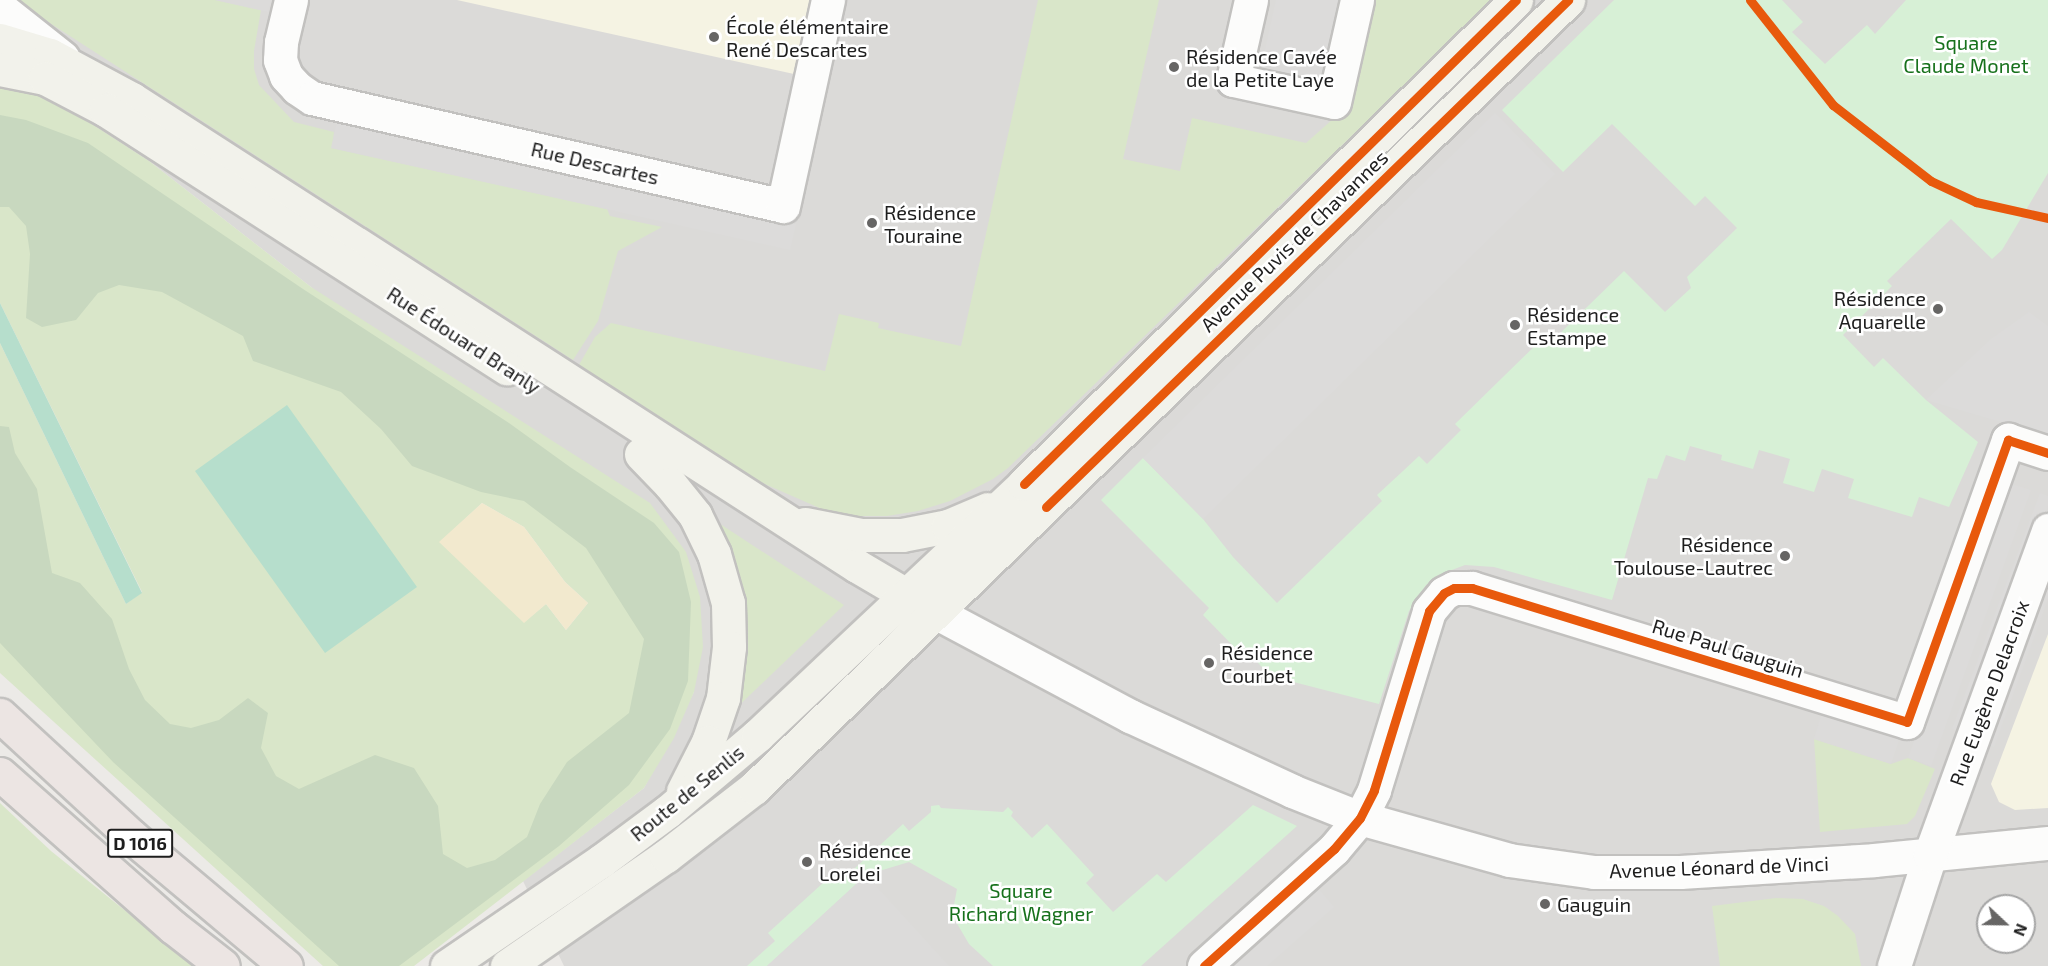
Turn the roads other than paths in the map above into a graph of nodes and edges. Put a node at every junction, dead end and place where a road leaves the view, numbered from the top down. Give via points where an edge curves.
1 (291, 0) edge
2 (828, 0) edge
3 (1251, 0) edge
4 (1357, 0) edge
5 (1516, 0) edge
6 (1568, 0) edge
7 (0, 8) edge
8 (0, 40) edge
9 (74, 66) junction
10 (0, 69) edge
11 (2048, 453) edge
12 (641, 454) junction
13 (1011, 497) junction
14 (769, 510) junction
15 (2048, 530) edge
16 (898, 604) junction
17 (929, 621) junction
18 (5, 718) edge
19 (0, 774) edge
20 (668, 812) junction
21 (1360, 818) junction
22 (2048, 843) edge
23 (1930, 855) junction
24 (223, 966) edge
25 (286, 966) edge
26 (447, 966) edge
27 (507, 966) edge
28 (1204, 966) edge
29 (1894, 966) edge

1 - 2 street, Rue Descartes via 280,60 286,76 312,98 783,206
3 - 4 street via 1233,80 1334,102
5 - 13 main road, Avenue Puvis de Chavannes
6 - 17 main road, Avenue Puvis de Chavannes
7 - 9 street, Rue Édouard Branly
8 - 9 main road, Rue Édouard Branly via 31,47
9 - 14 main road, Rue Édouard Branly via 141,104
10 - 12 main road, Rue Édouard Branly via 45,78 106,110
11 - 21 street, Rue Paul Gauguin via 2008,440 1906,722 1472,588 1454,588 1436,599 1429,611 1374,790
12 - 16 main road, Rue Édouard Branly
12 - 20 main road via 685,501 705,534 722,577 729,624 727,672 717,718 695,769
13 - 14 main road via 948,526 902,535 840,533
13 - 16 main road, Avenue Puvis de Chavannes
14 - 16 main road, Rue Édouard Branly
15 - 23 street, Rue Eugène Delacroix
16 - 17 main road, Rue Édouard Branly
16 - 20 main road, Route de Senlis via 772,722
17 - 21 street, Avenue Léonard de Vinci via 997,665 1130,716
17 - 27 main road, Route de Senlis via 732,806
18 - 25 highway, D 1016 via 131,836
19 - 24 highway, D 1016 via 172,927
20 - 26 main road, Route de Senlis
21 - 23 street, Avenue Léonard de Vinci via 1482,854 1594,872 1690,872
21 - 28 street via 1334,849
22 - 23 street, Avenue Léonard de Vinci
23 - 29 street, Rue Eugène Delacroix

